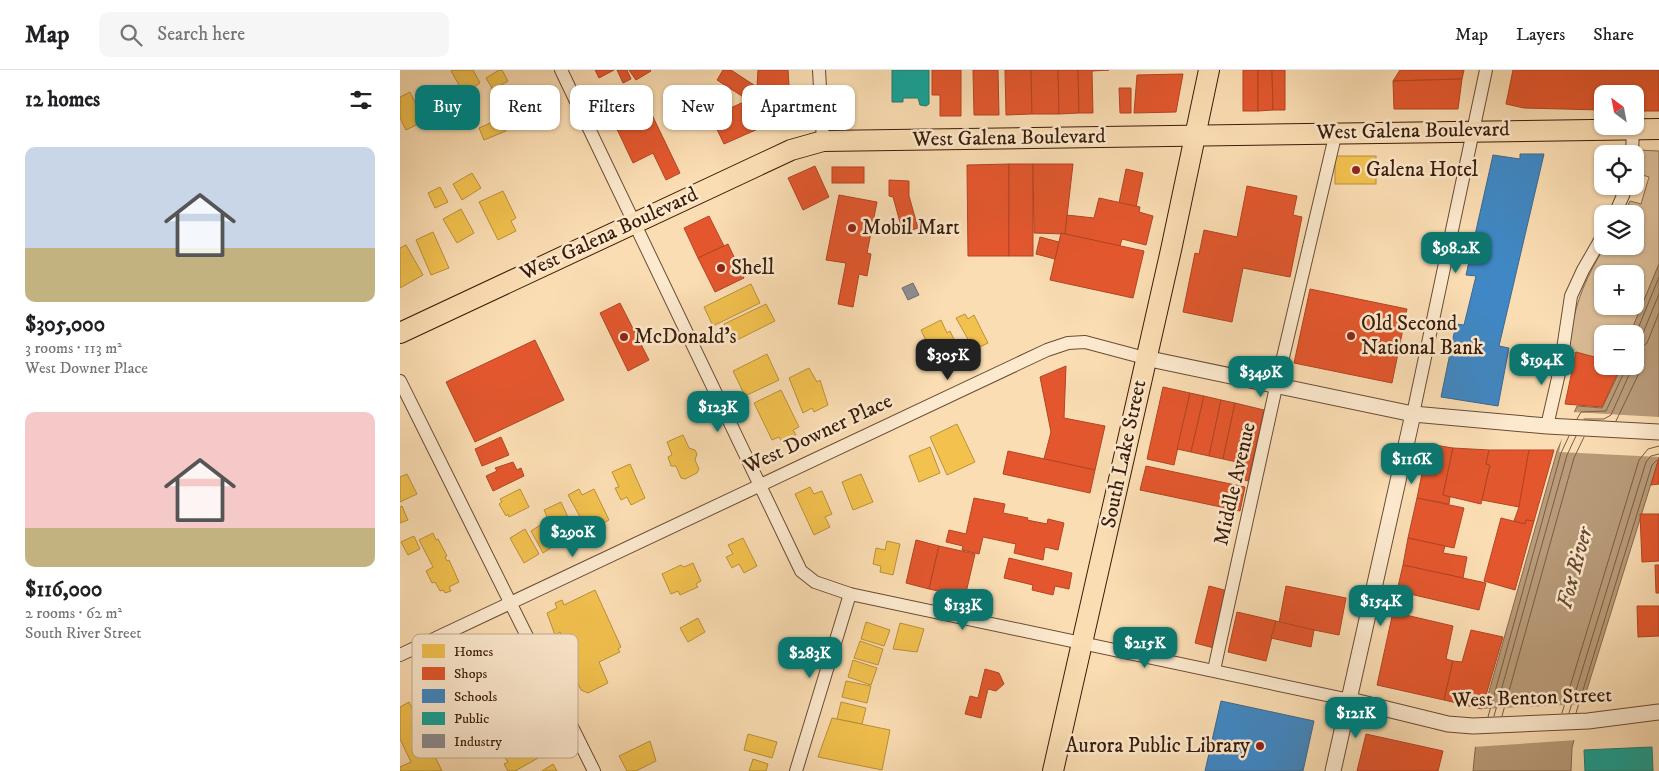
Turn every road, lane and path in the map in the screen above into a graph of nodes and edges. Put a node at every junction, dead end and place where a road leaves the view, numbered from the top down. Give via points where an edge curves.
1 (561, 70) edge
2 (819, 70) edge
3 (1209, 70) edge
4 (1486, 70) edge
5 (1594, 129) edge
6 (1644, 129) edge
7 (1659, 129) edge
8 (1472, 130) junction
9 (1336, 132) junction
10 (1195, 136) junction
11 (823, 141) junction
12 (633, 223) junction
13 (1594, 250) edge
14 (400, 333) edge
15 (1146, 358) junction
16 (400, 381) edge
17 (1276, 387) junction
18 (1413, 414) junction
19 (1548, 426) junction
20 (1659, 432) edge
21 (759, 485) junction
22 (850, 594) junction
23 (510, 603) junction
24 (444, 634) edge
25 (526, 634) edge
26 (1081, 642) junction
27 (412, 649) edge
28 (400, 655) edge
29 (1214, 670) junction
30 (1350, 700) junction
31 (1659, 712) edge
32 (578, 739) edge
33 (594, 771) edge
34 (796, 771) edge
35 (1053, 771) edge
36 (1333, 771) edge

1 - 12 street, West Benton Street
2 - 11 street
3 - 10 main road, South Lake Street
4 - 8 street
5 - 8 main road, West Galena Boulevard
6 - 7 main road, West Galena Boulevard
8 - 9 main road, West Galena Boulevard
8 - 18 street
9 - 10 main road, West Galena Boulevard
9 - 17 street, Middle Avenue
10 - 11 main road, West Galena Boulevard
10 - 15 main road, South Lake Street
11 - 12 main road, West Galena Boulevard via 791,150
12 - 14 main road, West Galena Boulevard
12 - 21 street, West Benton Street
13 - 19 street via 1571,296
15 - 17 street, West Downer Place
15 - 21 street, West Downer Place via 1085,342 1068,343
15 - 26 main road, South Lake Street
16 - 23 street
17 - 18 street, West Downer Place
17 - 29 street, Middle Avenue
18 - 19 street, West Downer Place
18 - 30 street
19 - 20 street, West Downer Place
21 - 22 street, West Benton Street via 801,571 815,582
21 - 23 street, West Downer Place
22 - 26 street, West Benton Street
22 - 34 street
23 - 24 street, West Downer Place
23 - 25 street
26 - 29 street, West Benton Street
26 - 35 main road, South Lake Street
27 - 28 street, West Downer Place
29 - 30 street, West Benton Street
30 - 31 street, West Benton Street via 1448,724 1473,726 1588,720
30 - 36 street
32 - 33 street

